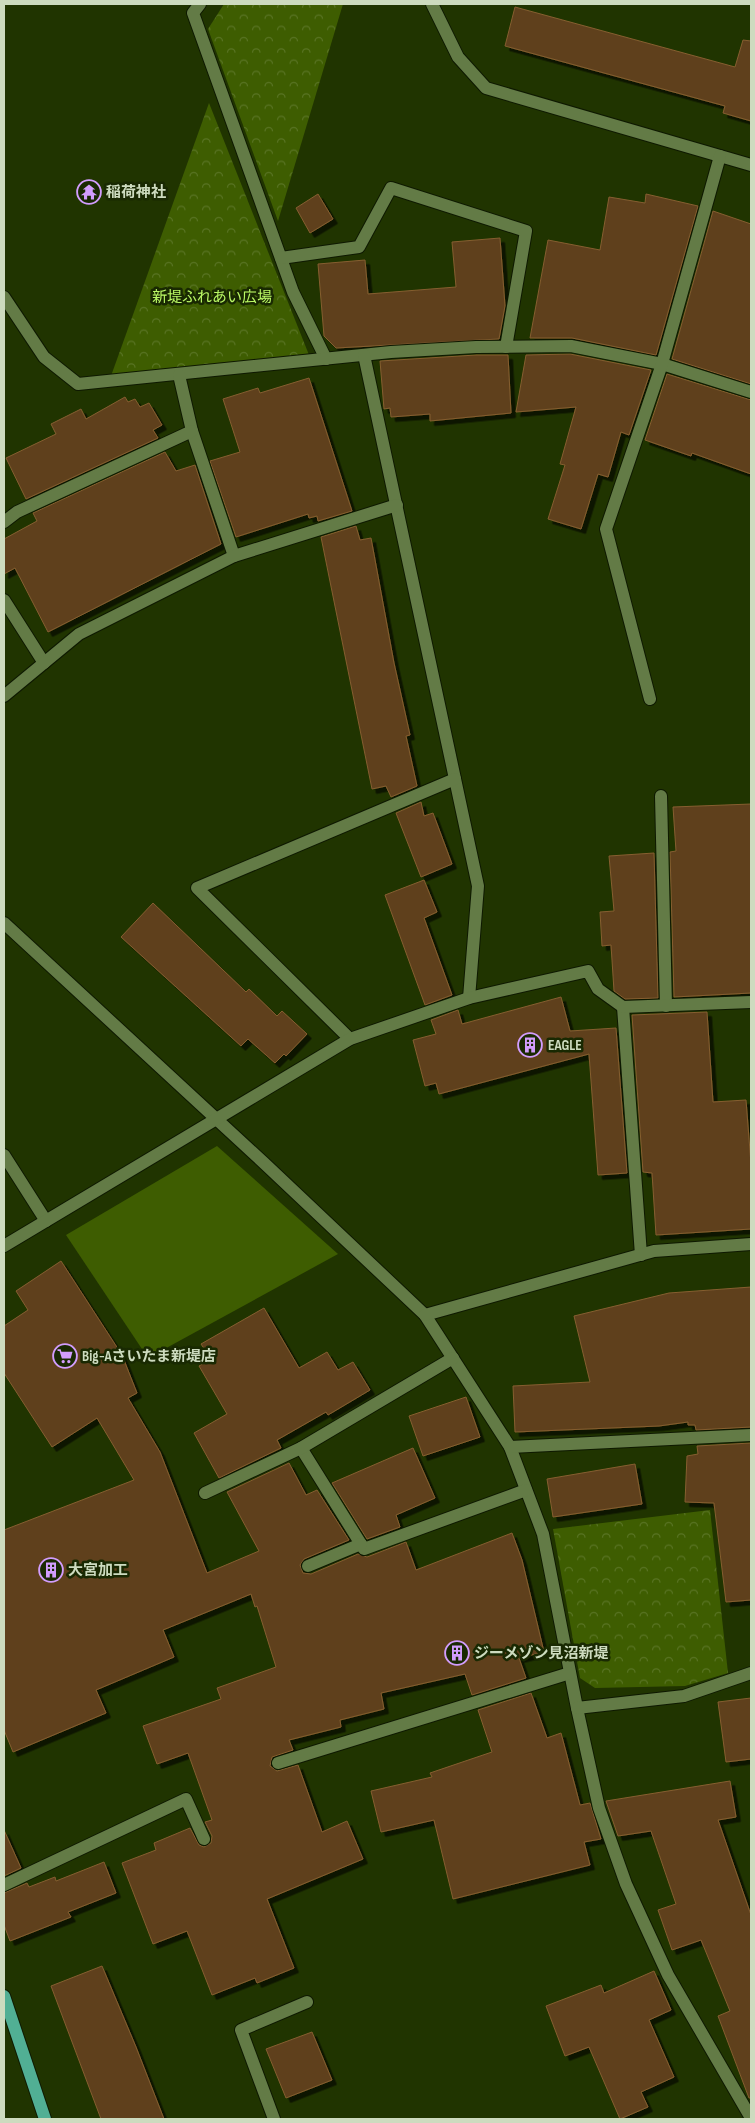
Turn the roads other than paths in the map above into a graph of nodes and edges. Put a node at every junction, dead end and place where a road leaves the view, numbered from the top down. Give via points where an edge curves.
1 (432, 4) edge
2 (194, 7) edge
3 (720, 156) junction
4 (751, 166) edge
5 (281, 258) junction
6 (4, 297) edge
7 (506, 346) junction
8 (364, 355) junction
9 (326, 359) junction
10 (662, 364) junction
11 (179, 374) junction
12 (751, 392) edge
13 (192, 431) junction
14 (396, 505) junction
15 (4, 522) edge
16 (234, 556) junction
17 (4, 600) edge
18 (44, 663) junction
19 (4, 696) edge
20 (650, 699) dead end
21 (455, 779) junction
22 (661, 796) dead end
23 (4, 923) edge
24 (468, 998) junction
25 (751, 1002) edge
26 (666, 1006) junction
27 (623, 1007) junction
28 (350, 1039) junction
29 (216, 1120) junction
30 (4, 1155) edge
31 (46, 1221) junction
32 (751, 1244) edge
33 (4, 1246) edge
34 (640, 1255) junction
35 (425, 1315) junction
36 (452, 1358) junction
37 (751, 1435) edge
38 (510, 1446) junction
39 (301, 1448) junction
40 (526, 1490) junction
41 (204, 1493) dead end
42 (361, 1544) junction
43 (308, 1566) dead end
44 (570, 1673) junction
45 (751, 1673) edge
46 (576, 1708) junction
47 (278, 1763) dead end
48 (204, 1839) dead end
49 (4, 1886) edge
50 (4, 1996) edge
51 (307, 2002) dead end
52 (751, 2118) edge
53 (45, 2119) edge
54 (274, 2119) edge

1 - 3 street via 458,57 486,88
2 - 5 street
3 - 4 street
3 - 10 street
5 - 7 street via 359,247 391,188 526,231
5 - 9 street via 293,292
6 - 11 street via 44,357 78,384
7 - 8 street
7 - 10 street via 571,346
8 - 9 street
8 - 14 street
9 - 11 street
10 - 12 street
10 - 20 street via 606,529
11 - 13 street
13 - 15 street via 17,512
13 - 16 street
14 - 16 street
14 - 21 street
16 - 18 street via 79,634
17 - 18 street
18 - 19 street
21 - 24 street via 478,886
21 - 28 street via 196,888
22 - 26 street
23 - 29 street
24 - 27 street via 588,971 598,989
24 - 28 street
25 - 26 street
26 - 27 street
27 - 34 street
28 - 29 street
29 - 31 street
29 - 35 street
30 - 31 street
31 - 33 street
32 - 34 street via 654,1251
34 - 35 street
35 - 36 street
36 - 38 street
36 - 39 street
37 - 38 street
38 - 40 street
39 - 41 street
39 - 42 street
40 - 42 street via 364,1549
40 - 44 street via 542,1534
42 - 43 street
44 - 46 street
44 - 47 street
45 - 46 street via 684,1696
46 - 52 street via 599,1808 626,1884 668,1975
48 - 49 street via 186,1799
50 - 53 main road
51 - 54 street via 241,2030

